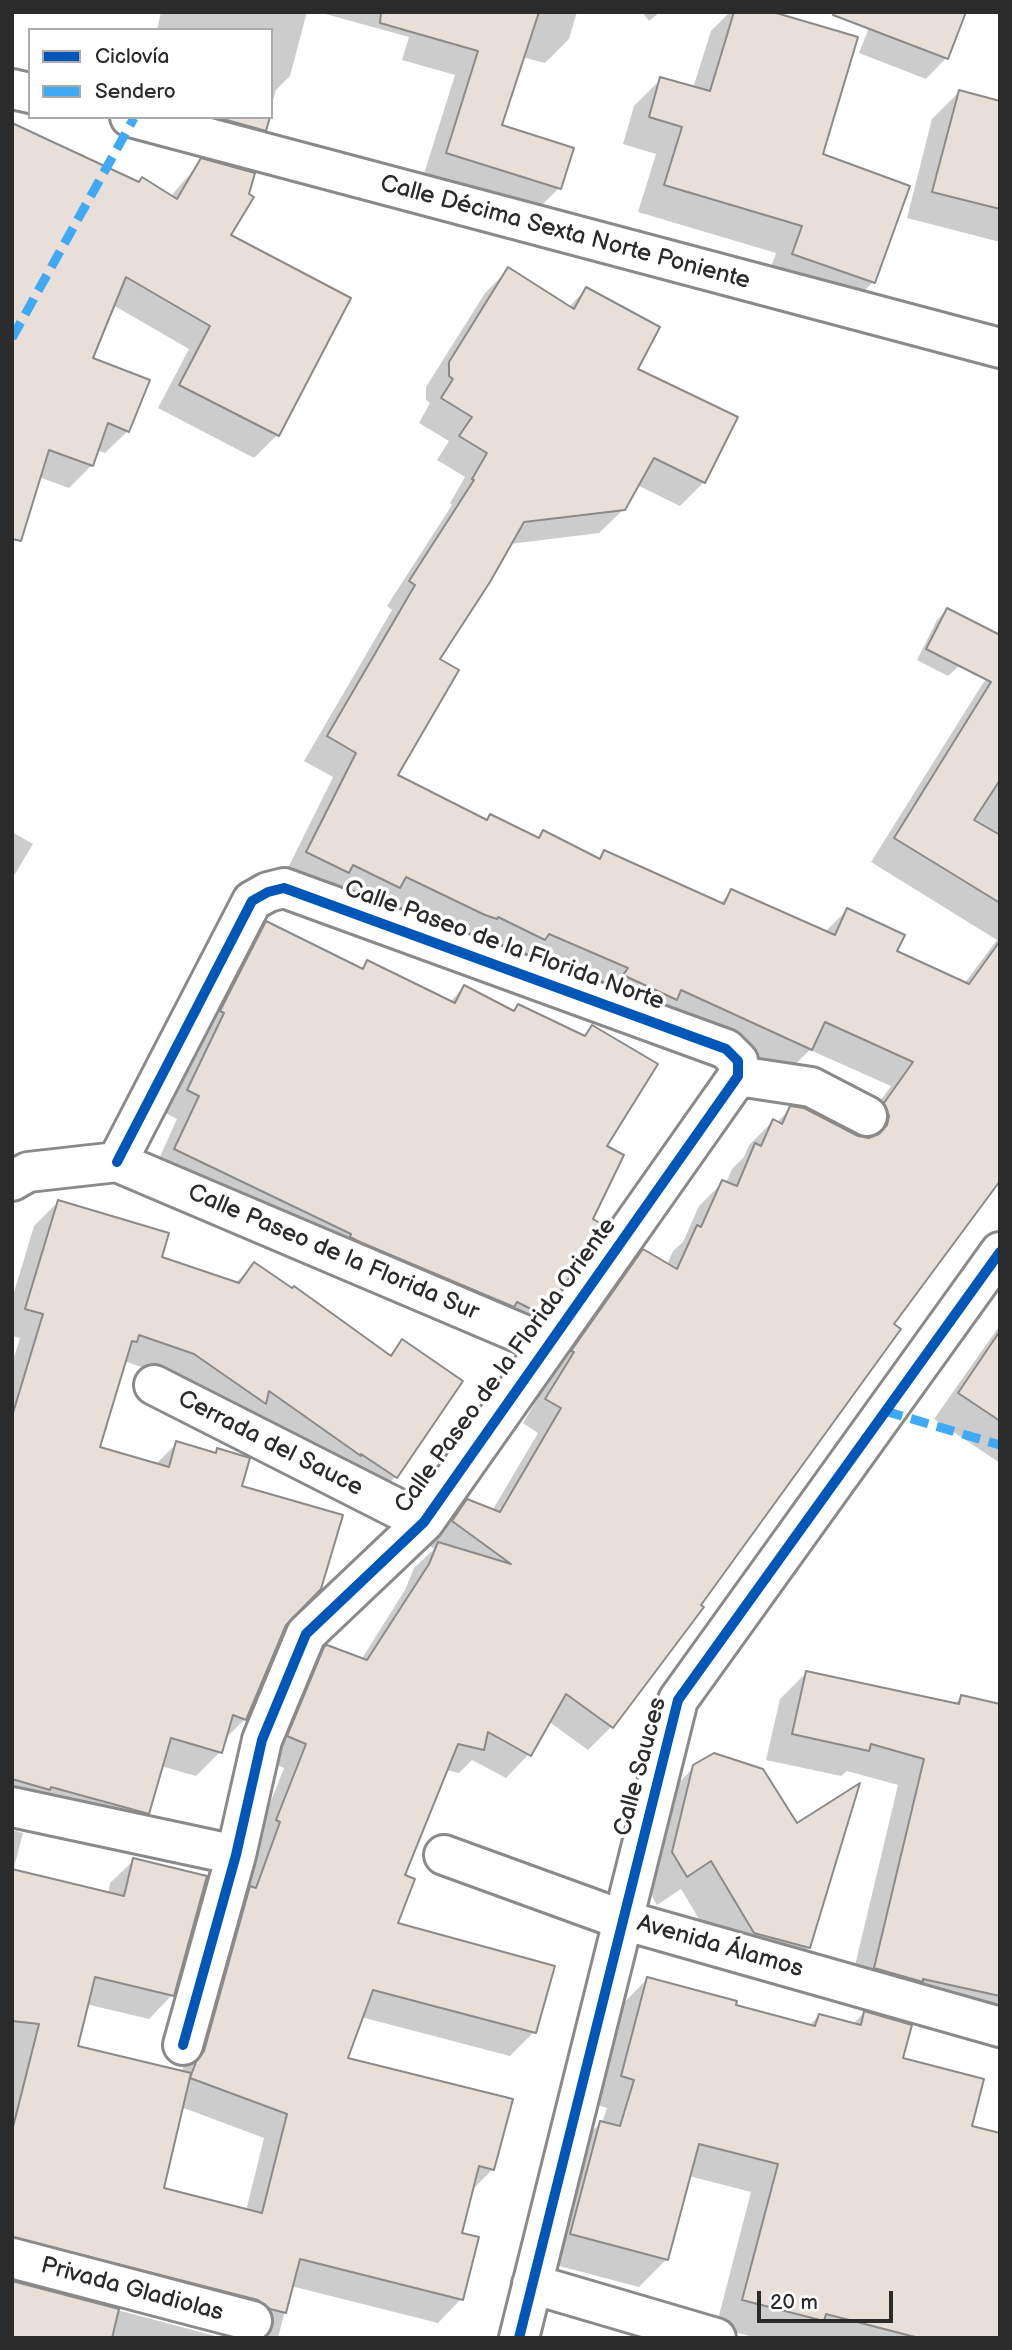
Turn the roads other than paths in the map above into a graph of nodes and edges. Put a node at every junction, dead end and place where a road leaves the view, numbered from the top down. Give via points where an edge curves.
1 (138, 119) edge
2 (1000, 348) edge
3 (732, 1063) junction
4 (867, 1116) dead end
5 (117, 1162) junction
6 (12, 1181) edge
7 (1000, 1252) edge
8 (548, 1345) junction
9 (154, 1385) dead end
10 (424, 1522) junction
11 (12, 1807) edge
12 (236, 1855) junction
13 (444, 1855) dead end
14 (623, 1920) junction
15 (1000, 2027) edge
16 (183, 2045) dead end
17 (12, 2258) edge
18 (532, 2284) junction
19 (252, 2322) dead end
20 (519, 2338) edge
21 (716, 2338) edge

1 - 2 street, Calle Décima Sexta Norte Poniente
3 - 4 street, Calle Paseo de la Florida Norte via 811,1087
3 - 5 street, Calle Paseo de la Florida Norte via 284,888 252,901
3 - 8 street, Calle Paseo de la Florida Oriente
5 - 6 street via 28,1172
5 - 8 street, Calle Paseo de la Florida Sur
7 - 14 street, Calle Sauces via 678,1700
8 - 10 street, Calle Paseo de la Florida Oriente
9 - 10 street, Cerrada del Sauce
10 - 12 street, Calle Paseo de la Florida Oriente via 306,1634 262,1740
11 - 12 street
12 - 16 street, Calle Paseo de la Florida Oriente
13 - 14 street, Avenida Álamos
14 - 15 street, Avenida Álamos
14 - 18 street, Calle Sauces
17 - 19 street, Privada Gladiolas
18 - 20 street, Calle Sauces
18 - 21 street

